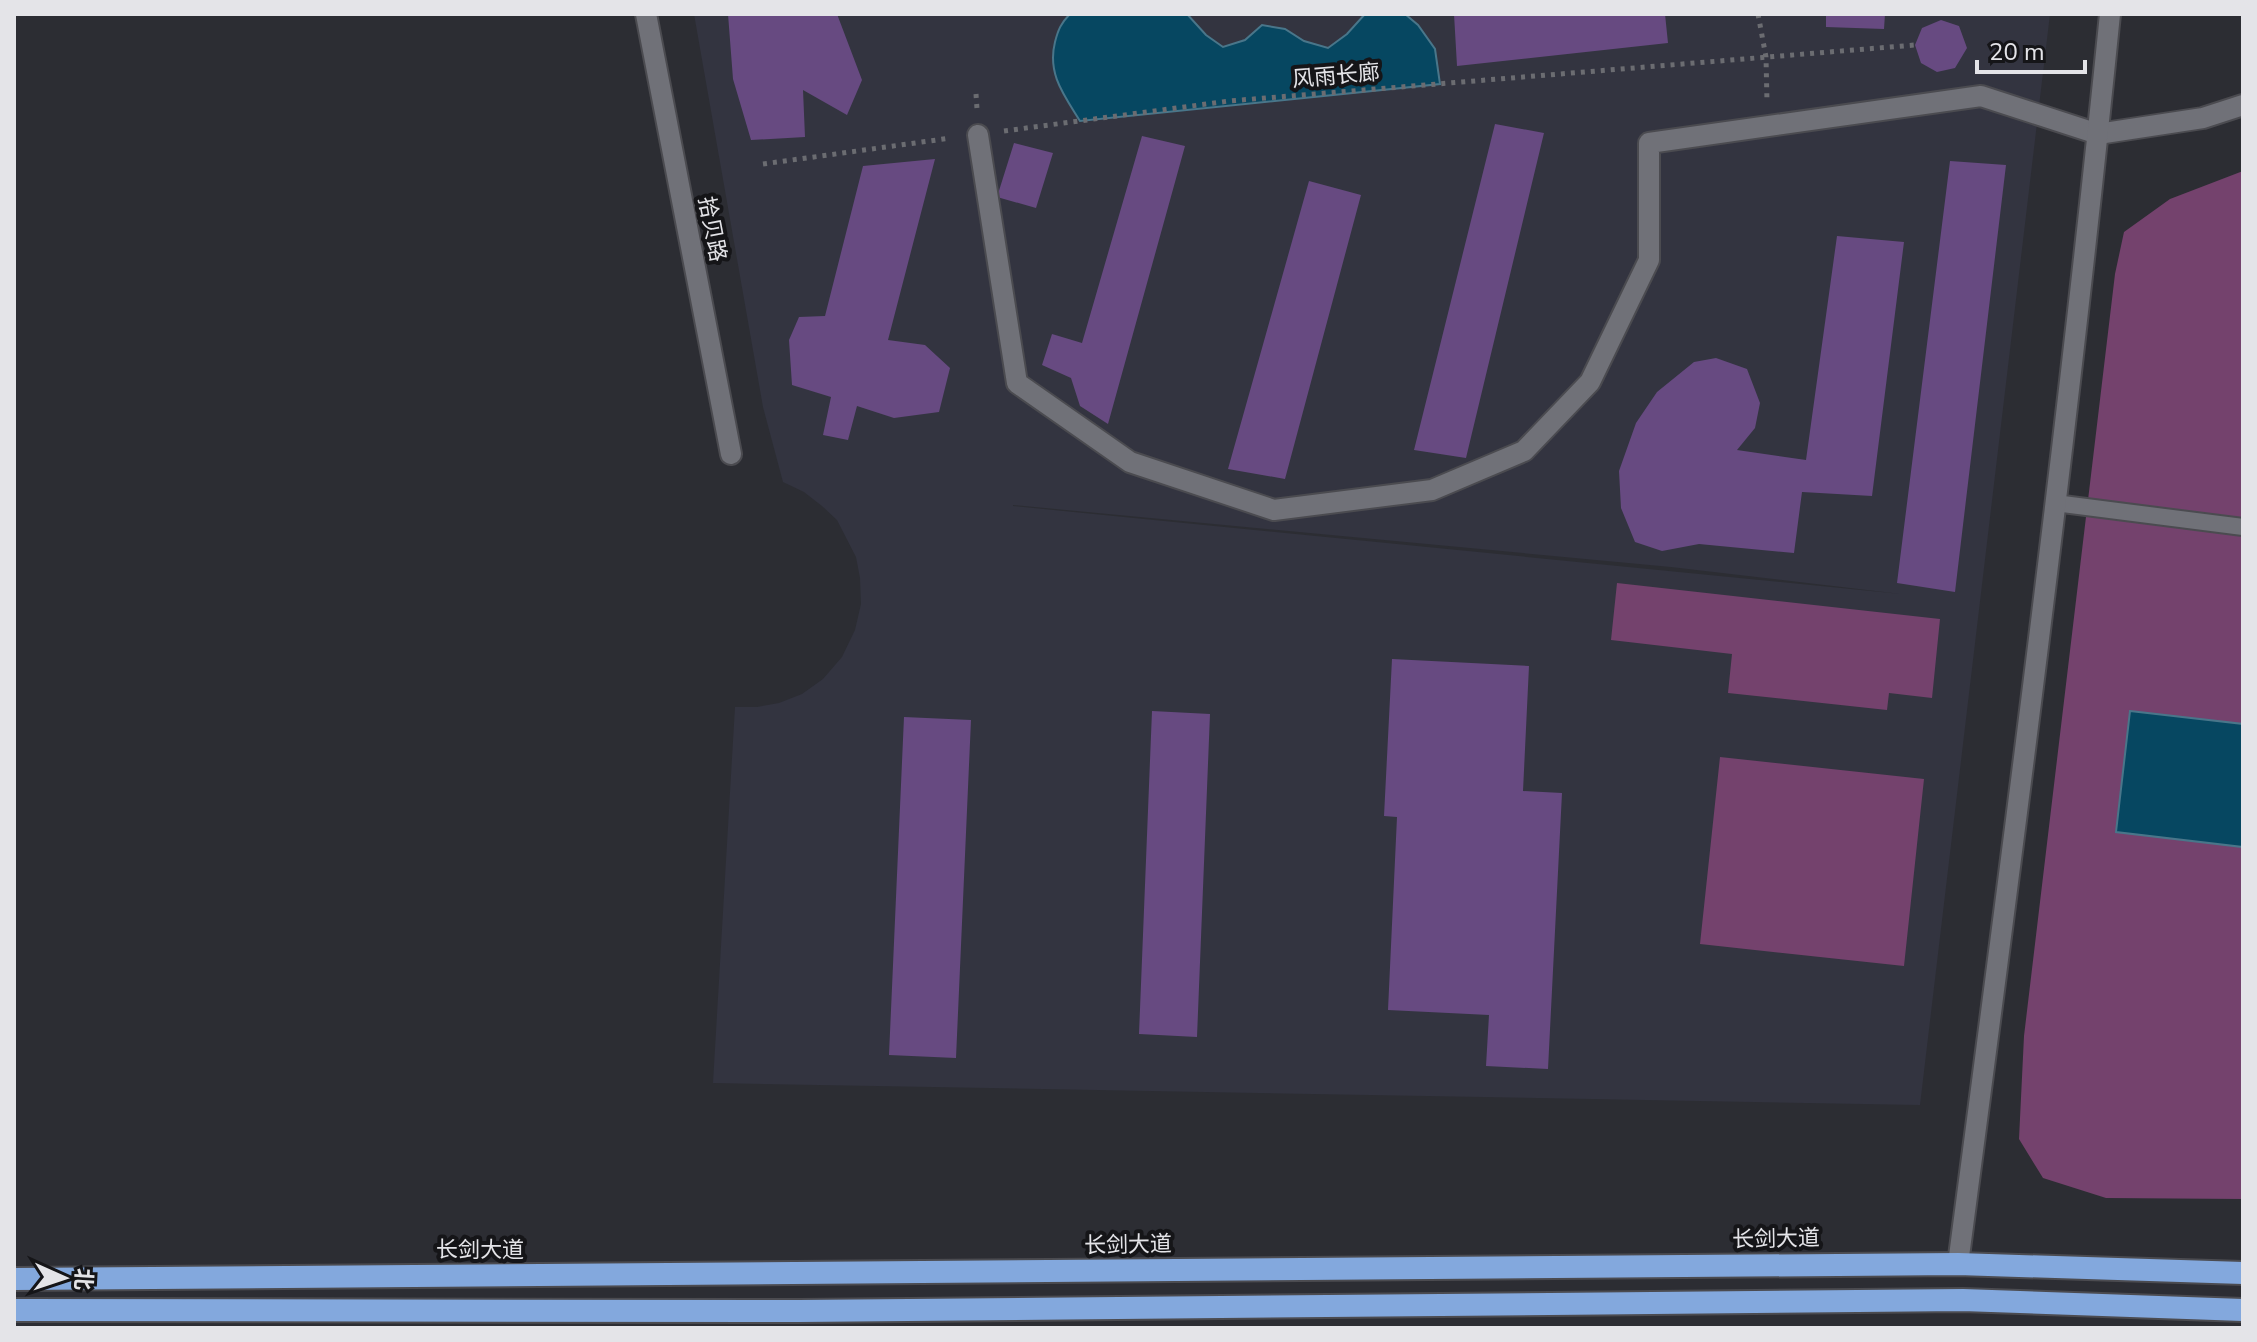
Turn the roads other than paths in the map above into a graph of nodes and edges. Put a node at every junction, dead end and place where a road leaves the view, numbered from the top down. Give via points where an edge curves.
1 (646, 14) edge
2 (2110, 14) edge
3 (2243, 105) edge
4 (2098, 134) junction
5 (978, 135) road end
6 (731, 454) dead end
7 (2055, 503) junction
8 (2243, 527) edge
9 (1958, 1264) junction
10 (2243, 1273) edge
11 (14, 1279) edge
12 (14, 1310) edge
13 (2243, 1310) edge

1 - 6 street, 拾贝路
2 - 4 street
3 - 4 street via 2203,118
4 - 5 street via 1981,96 1649,143 1649,260 1590,382 1524,451 1432,490 1274,510 1130,462 1017,383
4 - 7 street
7 - 8 lane
7 - 9 street
9 - 10 highway, 长剑大道
9 - 11 highway, 长剑大道
12 - 13 highway via 799,1311 1963,1300

